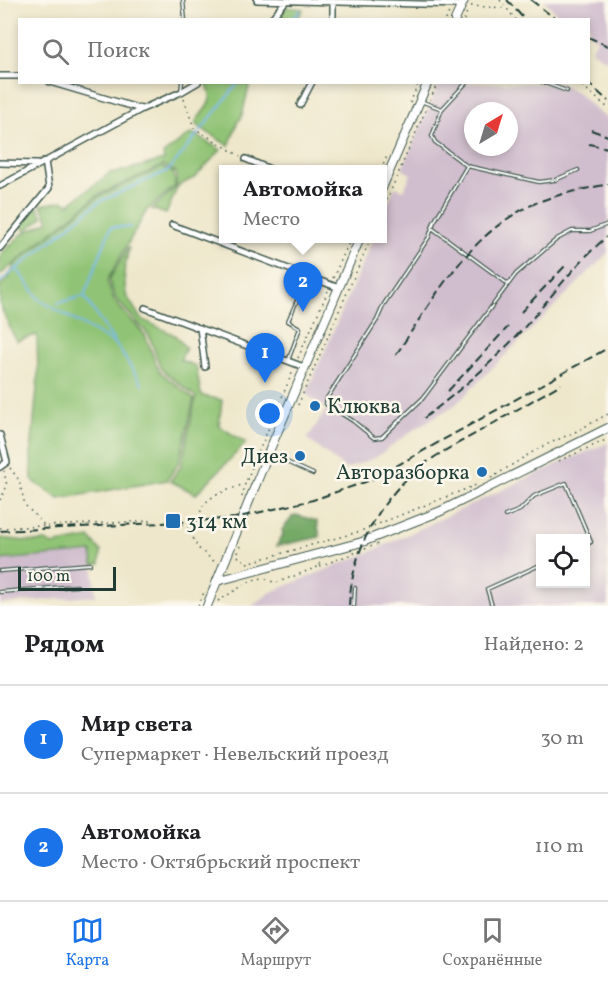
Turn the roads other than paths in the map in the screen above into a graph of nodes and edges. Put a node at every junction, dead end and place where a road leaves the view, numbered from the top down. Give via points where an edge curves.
1 (183, 0) edge
2 (257, 0) edge
3 (273, 0) edge
4 (286, 1) edge
5 (348, 1) edge
6 (333, 2) junction
7 (465, 4) edge
8 (185, 18) edge
9 (272, 18) edge
10 (333, 18) edge
11 (456, 18) edge
12 (0, 76) edge
13 (18, 76) edge
14 (57, 84) edge
15 (182, 84) edge
16 (195, 84) edge
17 (311, 84) edge
18 (428, 84) edge
19 (465, 84) edge
20 (548, 84) edge
21 (567, 91) dead end
22 (181, 92) junction
23 (424, 103) junction
24 (300, 105) dead end
25 (142, 109) junction
26 (441, 109) junction
27 (246, 159) road end
28 (45, 161) junction
29 (0, 163) edge
30 (39, 164) junction
31 (260, 165) edge
32 (467, 166) junction
33 (578, 170) dead end
34 (387, 178) edge
35 (0, 186) edge
36 (608, 224) edge
37 (172, 225) dead end
38 (432, 228) junction
39 (219, 243) edge
40 (220, 243) edge
41 (357, 243) edge
42 (0, 248) edge
43 (508, 284) junction
44 (335, 286) junction
45 (298, 296) dead end
46 (144, 308) dead end
47 (200, 328) junction
48 (288, 361) junction
49 (300, 366) junction
50 (205, 367) dead end
51 (608, 426) edge
52 (0, 435) edge
53 (268, 454) junction
54 (0, 467) edge
55 (313, 474) dead end
56 (505, 516) dead end
57 (588, 534) edge
58 (90, 564) dead end
59 (536, 567) edge
60 (0, 571) edge
61 (218, 581) junction
62 (77, 586) dead end
63 (356, 588) dead end
64 (0, 592) edge
65 (207, 606) edge
66 (354, 606) edge
67 (492, 606) edge

1 - 8 lane
2 - 3 street
3 - 4 street
4 - 6 street
4 - 9 street
5 - 6 street
5 - 7 street
6 - 10 street
7 - 11 main road
12 - 13 street
14 - 25 street
15 - 22 lane
16 - 22 street
17 - 24 street
18 - 23 main road
19 - 26 lane
20 - 21 lane
22 - 25 street
23 - 26 lane
23 - 34 main road
25 - 28 street
26 - 32 lane via 432,136
27 - 31 street
28 - 30 street
28 - 42 street via 49,188
29 - 30 street
30 - 35 street
32 - 33 lane via 539,182
32 - 38 lane
36 - 43 lane via 590,231 572,231 557,239
37 - 39 street
38 - 43 lane
38 - 43 lane via 326,404 374,438 382,437 423,398
40 - 44 street
41 - 44 main road
44 - 49 main road
45 - 48 lane via 288,321 300,328
46 - 47 street
47 - 48 street
47 - 50 street
48 - 49 street
49 - 53 main road
51 - 61 main road via 441,512 362,542
52 - 54 street via 7,462
53 - 55 lane
53 - 61 main road
56 - 57 lane via 520,510 534,496 566,483
58 - 60 lane
59 - 67 lane via 487,590
61 - 65 main road
62 - 64 lane
63 - 66 lane

